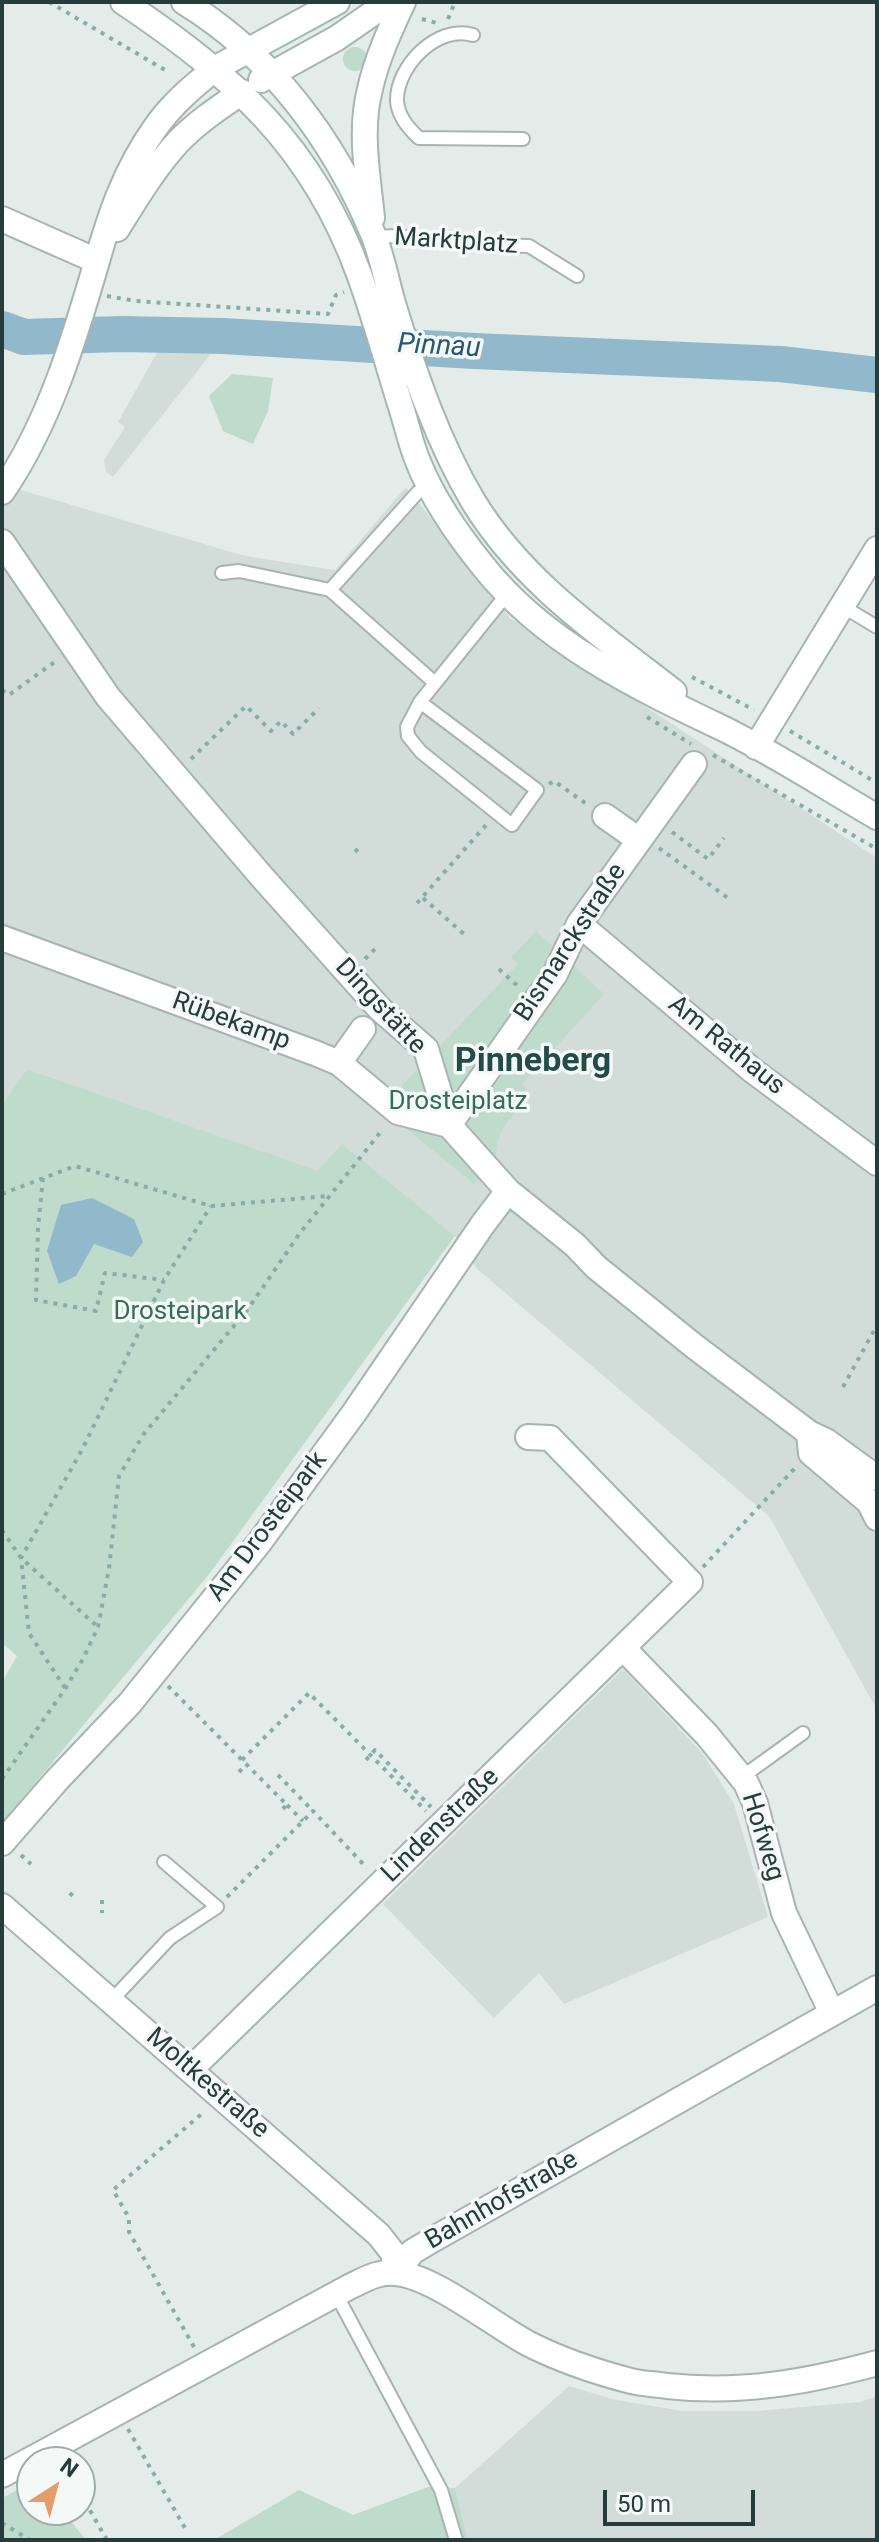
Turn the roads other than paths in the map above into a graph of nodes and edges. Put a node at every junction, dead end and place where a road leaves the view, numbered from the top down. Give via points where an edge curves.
1 (123, 2) edge
2 (184, 2) edge
3 (337, 2) edge
4 (389, 2) edge
5 (403, 2) edge
6 (473, 35) dead end
7 (250, 50) junction
8 (216, 68) junction
9 (273, 73) junction
10 (242, 92) junction
11 (523, 139) dead end
12 (2, 219) edge
13 (374, 237) junction
14 (97, 261) junction
15 (577, 276) dead end
16 (371, 303) junction
17 (406, 383) junction
18 (430, 486) junction
19 (2, 492) edge
20 (473, 499) junction
21 (2, 542) edge
22 (877, 549) edge
23 (222, 573) dead end
24 (330, 590) junction
25 (507, 594) junction
26 (842, 606) junction
27 (877, 627) edge
28 (608, 640) junction
29 (569, 646) junction
30 (435, 683) junction
31 (420, 702) junction
32 (721, 727) junction
33 (756, 747) junction
34 (699, 757) road end
35 (605, 816) road end
36 (877, 817) edge
37 (640, 837) junction
38 (579, 924) junction
39 (2, 938) edge
40 (370, 1021) junction
41 (339, 1063) junction
42 (449, 1125) junction
43 (877, 1163) edge
44 (508, 1191) junction
45 (815, 1436) junction
46 (528, 1437) dead end
47 (869, 1472) edge
48 (873, 1510) edge
49 (623, 1648) junction
50 (803, 1733) dead end
51 (742, 1777) junction
52 (2, 1843) edge
53 (164, 1862) dead end
54 (2, 1906) edge
55 (877, 1988) edge
56 (111, 2001) junction
57 (832, 2013) junction
58 (191, 2069) junction
59 (397, 2273) junction
60 (336, 2294) junction
61 (877, 2363) edge
62 (2, 2475) edge
63 (456, 2540) edge

1 - 8 street
2 - 7 street
3 - 7 street
4 - 9 street
5 - 13 street via 386,38 367,107 365,149
6 - 11 lane via 439,39 414,58 397,102 406,127 419,138
7 - 8 street
7 - 9 street
8 - 10 street
8 - 14 street via 187,90 156,127 106,223
9 - 10 street
9 - 13 street via 332,154
10 - 14 street via 179,142
10 - 16 street via 292,149 324,199
12 - 14 street
13 - 15 lane, Marktplatz via 529,246
13 - 16 street
14 - 19 street via 36,431
16 - 17 street
17 - 18 street via 418,463
17 - 20 street
18 - 20 street via 445,484
18 - 24 lane via 418,492
18 - 25 street via 465,543
20 - 28 street via 536,580
21 - 40 street, Dingstätte via 108,697
22 - 26 street
23 - 24 lane via 239,571
24 - 30 lane
25 - 29 street
25 - 30 lane
26 - 27 lane
26 - 33 street
28 - 29 street via 593,649
28 - 32 street
29 - 32 street via 678,709
30 - 31 lane
31 - 31 lane via 407,727 412,743 512,825 537,790
32 - 33 street
33 - 36 street
34 - 37 street, Bismarckstraße
35 - 37 street, Bismarckstraße
37 - 38 street, Bismarckstraße
38 - 42 street, Bismarckstraße via 555,974
38 - 43 street, Am Rathaus via 752,1070
39 - 41 street, Rübekamp
40 - 41 street
40 - 42 street, Dingstätte via 426,1049
41 - 42 street, Rübekamp via 398,1112
42 - 44 street, Dingstätte
44 - 45 street, Dingstätte via 694,1346
44 - 52 street, Am Drosteipark via 259,1543 130,1703
45 - 47 street, Dingstätte
45 - 48 street
46 - 49 street, Lindenstraße via 550,1438 690,1582
47 - 48 street
49 - 51 street, Hofweg
49 - 58 street, Lindenstraße via 436,1817 381,1884
50 - 51 lane
51 - 57 street, Hofweg via 755,1803 784,1913
53 - 56 lane via 217,1907 170,1938
54 - 56 street, Moltkestraße
55 - 57 street, Bahnhofstraße
56 - 58 street, Moltkestraße
57 - 59 street, Bahnhofstraße via 432,2240 412,2252
58 - 59 street, Moltkestraße via 379,2235 393,2253
59 - 60 street via 368,2277
59 - 61 street via 420,2280 529,2344 634,2382 750,2389
60 - 62 street
60 - 63 lane via 441,2490

